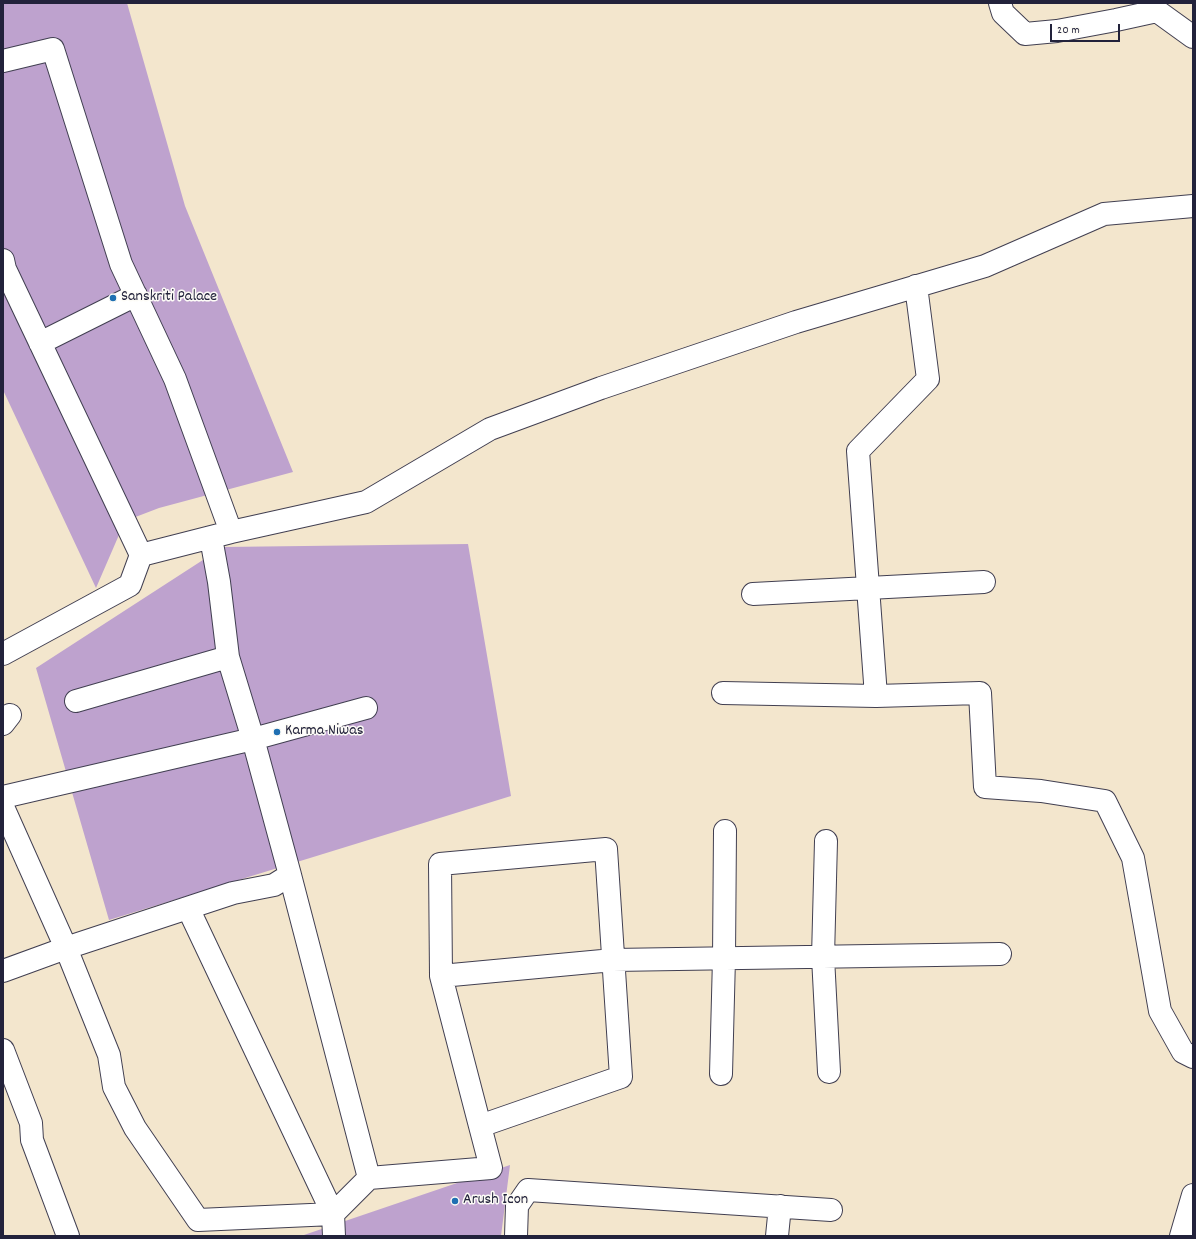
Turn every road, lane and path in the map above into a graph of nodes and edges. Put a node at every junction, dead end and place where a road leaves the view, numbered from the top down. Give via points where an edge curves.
1 (1000, 3) edge
2 (1193, 37) edge
3 (3, 61) edge
4 (1193, 206) edge
5 (3, 260) edge
6 (916, 286) junction
7 (136, 295) junction
8 (40, 343) junction
9 (221, 535) junction
10 (141, 555) junction
11 (984, 582) dead end
12 (868, 588) junction
13 (753, 594) dead end
14 (4, 652) edge
15 (228, 657) junction
16 (723, 693) dead end
17 (876, 696) junction
18 (76, 701) dead end
19 (366, 708) dead end
20 (253, 739) junction
21 (3, 797) edge
22 (3, 807) edge
23 (726, 831) dead end
24 (826, 841) dead end
25 (290, 875) junction
26 (188, 908) junction
27 (66, 948) junction
28 (1000, 954) dead end
29 (823, 957) junction
30 (724, 958) junction
31 (613, 960) junction
32 (3, 971) edge
33 (441, 976) junction
34 (3, 1050) edge
35 (1193, 1057) edge
36 (829, 1072) dead end
37 (721, 1074) dead end
38 (480, 1126) junction
39 (369, 1178) junction
40 (1193, 1195) edge
41 (780, 1206) junction
42 (831, 1210) dead end
43 (333, 1214) junction
44 (68, 1236) edge
45 (334, 1236) edge
46 (516, 1236) edge
47 (777, 1236) edge
48 (1181, 1236) edge

1 - 2 street via 1003,13 1025,34 1057,31 1157,11
3 - 7 street via 52,48 121,264
4 - 6 street via 1104,214 985,266
5 - 8 street
6 - 9 street via 789,324 490,429 366,502
6 - 12 street via 928,379 858,451
7 - 8 street
7 - 9 street via 175,379
8 - 10 street
9 - 10 street
9 - 15 street via 219,582
10 - 14 street via 130,585
11 - 12 street
12 - 13 street
12 - 17 street
15 - 18 street
15 - 20 street
16 - 17 street
17 - 35 street via 980,693 985,787 1041,791 1105,801 1133,858 1160,1011 1182,1052
19 - 20 street
20 - 21 street
20 - 25 street
22 - 27 street
23 - 30 street
24 - 29 street
25 - 26 street via 274,885 233,893
25 - 39 street
26 - 27 street
26 - 43 street
27 - 32 street
27 - 43 street via 109,1055 114,1087 135,1128 198,1220
28 - 29 street
29 - 30 street
29 - 36 street
30 - 31 street
30 - 37 street
31 - 33 street
31 - 33 street via 606,848 440,864
31 - 38 street via 621,1077
33 - 38 street
34 - 44 street via 31,1123 32,1140
38 - 39 street via 491,1168
39 - 43 street
40 - 48 street
41 - 42 street
41 - 46 street via 528,1190 517,1206
41 - 47 street
43 - 45 street

